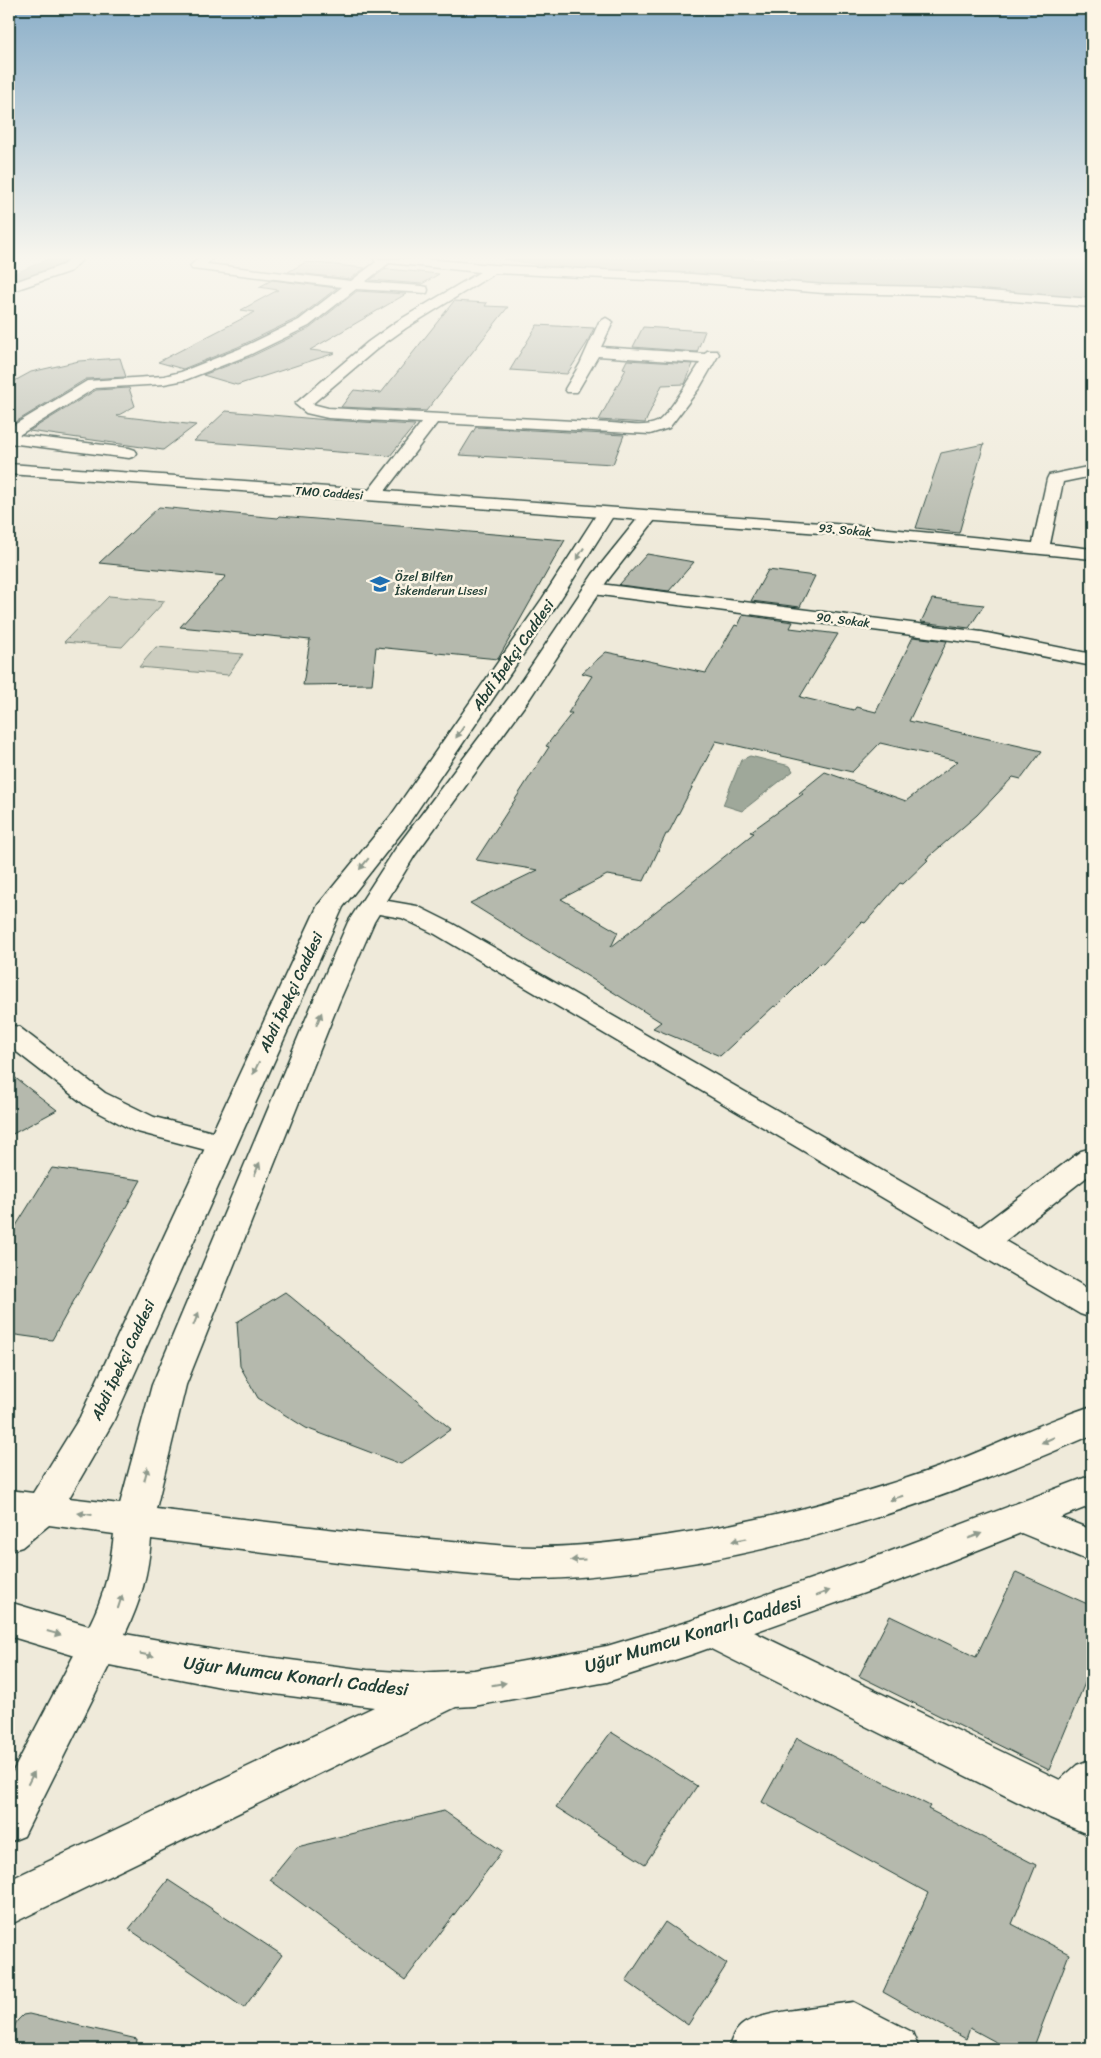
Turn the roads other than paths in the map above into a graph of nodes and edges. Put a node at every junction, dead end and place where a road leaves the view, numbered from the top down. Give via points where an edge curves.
1 (237, 355) edge
2 (361, 355) edge
3 (590, 355) edge
4 (672, 355) edge
5 (572, 389) dead end
6 (433, 418) junction
7 (9, 434) edge
8 (9, 438) edge
9 (129, 453) dead end
10 (9, 469) edge
11 (1092, 471) edge
12 (373, 496) junction
13 (606, 513) junction
14 (649, 516) junction
15 (1040, 550) junction
16 (1092, 554) edge
17 (592, 589) junction
18 (1092, 660) edge
19 (371, 906) junction
20 (9, 1033) edge
21 (221, 1144) junction
22 (1092, 1158) edge
23 (983, 1241) junction
24 (1092, 1306) edge
25 (1092, 1420) edge
26 (1092, 1490) edge
27 (26, 1507) edge
28 (1022, 1517) junction
29 (134, 1521) junction
30 (9, 1536) edge
31 (1092, 1546) edge
32 (9, 1619) edge
33 (713, 1631) junction
34 (99, 1646) junction
35 (451, 1689) junction
36 (1083, 1800) edge
37 (9, 1822) edge
38 (9, 1903) edge
39 (752, 2049) edge
40 (895, 2049) edge

1 - 7 street via 185,376 92,384
2 - 6 street via 303,404 311,410 328,413
3 - 5 street
4 - 6 street via 711,357 664,425 611,428
6 - 12 street
8 - 9 street
10 - 12 street, TMO Caddesi
11 - 15 street via 1055,479
12 - 13 street, TMO Caddesi
13 - 14 street, TMO Caddesi
13 -> 21 street, Abdi İpekçi Caddesi via 551,600 403,814 331,905
14 - 15 street, 93. Sokak via 848,530
14 - 17 street, Abdi İpekçi Caddesi
15 - 16 street, 93. Sokak
17 - 18 street, 90. Sokak via 982,638
17 - 19 street, Abdi İpekçi Caddesi via 523,694 404,853
19 - 23 street via 408,911 444,929
29 -> 19 street, Abdi İpekçi Caddesi via 169,1385 326,1002
20 - 21 street via 95,1099 144,1124
21 - 27 street, Abdi İpekçi Caddesi via 95,1422
22 - 23 street
23 - 24 street
25 -> 29 street via 910,1493 834,1517 709,1546 621,1558 527,1563 396,1553
26 - 28 street, Uğur Mumcu Konarlı Caddesi
29 -> 27 street
27 - 30 street
28 - 31 street
33 -> 28 street, Uğur Mumcu Konarlı Caddesi
34 -> 29 street, Abdi İpekçi Caddesi via 117,1610 129,1571
32 -> 34 street, Uğur Mumcu Konarlı Caddesi
35 -> 33 street, Uğur Mumcu Konarlı Caddesi via 474,1688 607,1664
33 - 36 street
34 -> 35 street, Uğur Mumcu Konarlı Caddesi via 221,1670 367,1688
37 -> 34 street, Abdi İpekçi Caddesi
35 - 38 street
39 - 40 street via 762,2040 853,2026

